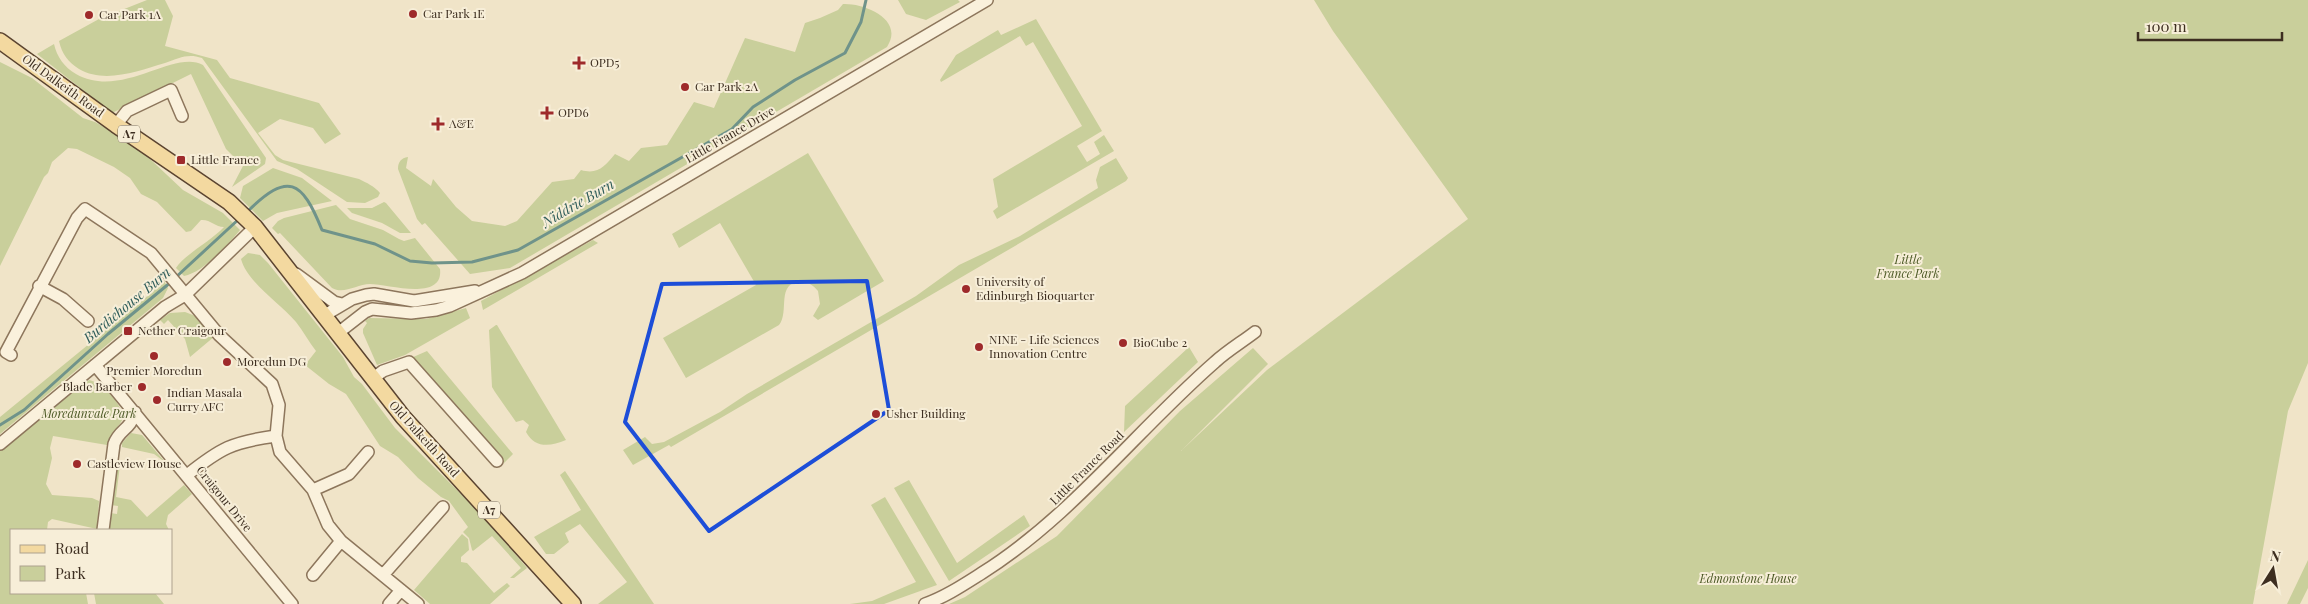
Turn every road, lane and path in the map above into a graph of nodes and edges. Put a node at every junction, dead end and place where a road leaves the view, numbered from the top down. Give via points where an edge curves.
1 (987, 0) edge
2 (0, 41) edge
3 (182, 116) dead end
4 (116, 125) junction
5 (253, 225) junction
6 (285, 265) junction
7 (39, 286) junction
8 (484, 290) junction
9 (185, 294) junction
10 (342, 304) junction
11 (325, 315) junction
12 (89, 321) dead end
13 (1255, 332) dead end
14 (338, 333) junction
15 (11, 354) dead end
16 (95, 365) junction
17 (372, 379) junction
18 (135, 412) junction
19 (276, 436) junction
20 (0, 444) edge
21 (368, 452) dead end
22 (497, 461) dead end
23 (187, 475) junction
24 (313, 490) junction
25 (443, 507) dead end
26 (102, 529) edge
27 (341, 541) junction
28 (313, 575) dead end
29 (383, 575) junction
30 (401, 590) junction
31 (291, 604) edge
32 (390, 604) edge
33 (418, 604) edge
34 (573, 604) edge
35 (925, 604) edge

1 - 8 street, Little France Drive via 522,273
2 - 4 main road, Old Dalkeith Road / A7
3 - 4 street via 171,90 127,111
4 - 5 main road, Old Dalkeith Road / A7 via 229,202
5 - 6 main road, Old Dalkeith Road / A7
5 - 9 street
6 - 10 street, Old Dalkeith Road via 323,295
6 - 11 main road, Old Dalkeith Road / A7
7 - 9 street via 78,218 81,207 151,253
7 - 12 street via 63,298
7 - 15 street via 6,352
8 - 10 street, Little France Drive via 414,301 374,294
8 - 14 street, Little France Drive via 436,310 411,313 372,309
9 - 16 street
9 - 19 street via 219,335 272,384 279,405
10 - 11 street, Little France Drive
11 - 14 main road, Old Dalkeith Road / A7
13 - 35 street, Little France Road via 1217,360 1175,398 1045,527 994,565
14 - 17 main road, Old Dalkeith Road / A7
16 - 18 street, Craigour Drive
16 - 20 street
17 - 22 street via 383,371 409,362
17 - 34 main road, Old Dalkeith Road / A7 via 435,454
18 - 23 street, Craigour Drive
18 - 26 street via 133,424 116,438 114,444
19 - 23 street via 247,440 224,448
19 - 24 street via 286,461
21 - 24 street via 349,474
23 - 31 street, Craigour Drive
24 - 27 street via 328,525
25 - 29 street
27 - 28 street
27 - 29 street
29 - 30 street
30 - 32 street
30 - 33 street

